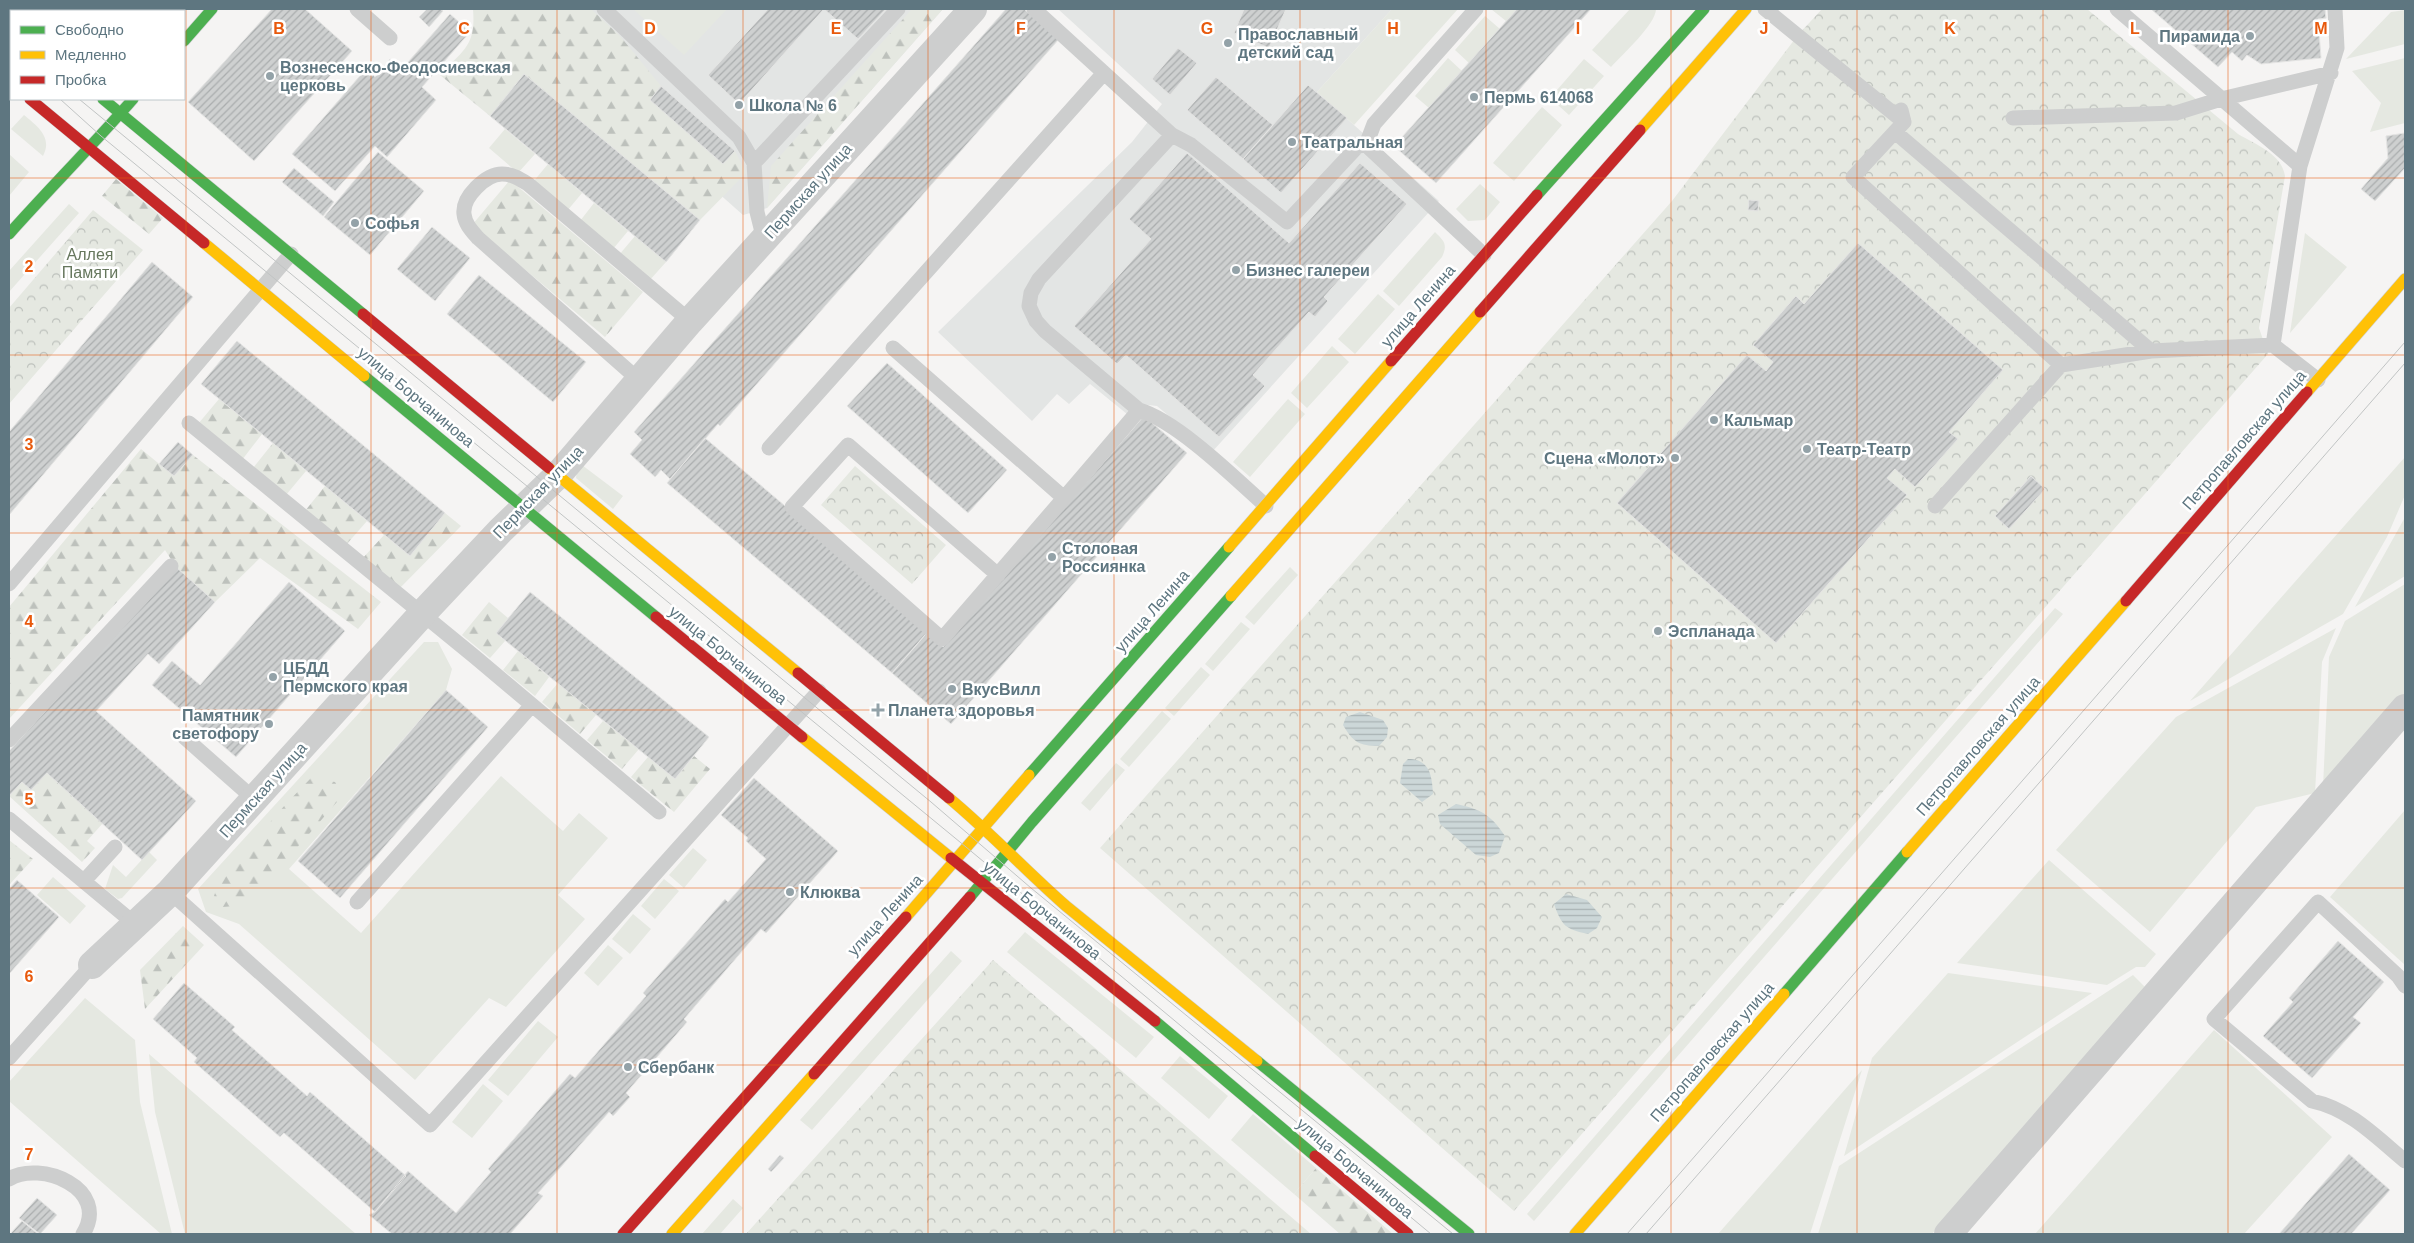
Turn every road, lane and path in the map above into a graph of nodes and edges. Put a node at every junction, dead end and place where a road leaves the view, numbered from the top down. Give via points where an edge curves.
1 (212, 9) edge
2 (357, 9) edge
3 (604, 9) edge
4 (898, 9) edge
5 (973, 9) edge
6 (1034, 9) edge
7 (1476, 9) edge
8 (1746, 9) edge
9 (1765, 9) edge
10 (2117, 9) edge
11 (2335, 9) edge
12 (1695, 12) edge
13 (390, 38) dead end
14 (185, 40) edge
15 (2330, 73) junction
16 (1103, 74) junction
17 (2221, 98) junction
18 (31, 100) edge
19 (104, 100) edge
20 (132, 100) edge
21 (120, 113) junction
22 (2013, 118) dead end
23 (1900, 121) junction
24 (1172, 135) junction
25 (1366, 146) junction
26 (89, 150) junction
27 (754, 163) junction
28 (2300, 166) junction
29 (9, 234) edge
30 (764, 240) junction
31 (290, 254) junction
32 (1484, 255) junction
33 (2405, 279) edge
34 (260, 288) junction
35 (690, 322) junction
36 (2273, 345) junction
37 (893, 348) dead end
38 (2151, 351) junction
39 (2061, 366) junction
40 (2318, 380) junction
41 (640, 381) junction
42 (1139, 410) junction
43 (189, 423) dead end
44 (768, 448) dead end
45 (558, 475) junction
46 (1064, 498) junction
47 (1266, 506) junction
48 (1935, 506) dead end
49 (524, 509) junction
50 (171, 566) dead end
51 (998, 575) junction
52 (9, 584) edge
53 (422, 614) junction
54 (819, 691) junction
55 (532, 706) junction
56 (2405, 708) edge
57 (788, 725) junction
58 (184, 737) dead end
59 (9, 740) edge
60 (254, 800) junction
61 (659, 812) dead end
62 (9, 818) edge
63 (984, 827) junction
64 (115, 847) dead end
65 (1008, 852) junction
66 (954, 861) junction
67 (84, 881) junction
68 (982, 883) junction
69 (170, 892) junction
70 (357, 902) dead end
71 (136, 924) junction
72 (92, 965) joint
73 (2405, 986) edge
74 (9, 1058) edge
75 (2405, 1161) edge
76 (9, 1179) edge
77 (83, 1234) edge
78 (623, 1234) edge
79 (672, 1234) edge
80 (1408, 1234) edge
81 (1469, 1234) edge
82 (1575, 1234) edge
83 (1948, 1234) edge

1 - 14 main road
2 - 13 lane
3 - 27 lane via 739,137
4 - 27 lane
5 - 30 street, Пермская улица
6 - 16 lane
7 - 25 lane via 1374,124
8 - 65 main road
9 - 23 lane
10 - 17 lane
11 - 15 lane via 2337,48
12 - 32 main road, улица Ленина
15 - 17 lane
15 - 28 lane
16 - 24 lane
16 - 44 lane
17 - 22 lane via 2176,112
17 - 28 lane
18 - 26 main road, улица Борчанинова
19 - 21 main road, улица Борчанинова
20 - 21 main road
21 - 26 main road
21 - 31 main road, улица Борчанинова
23 - 38 lane
23 - 39 lane via 1853,177
24 - 25 lane via 1191,145 1286,222 1358,146
24 - 42 lane via 1052,263 1031,293 1029,306 1044,331
25 - 32 lane
26 - 29 main road via 58,178
26 - 34 main road, улица Борчанинова
27 - 30 lane via 757,212
28 - 36 lane
30 - 35 street, Пермская улица
31 - 34 lane
31 - 45 main road, улица Борчанинова
32 - 47 main road, улица Ленина
33 - 40 main road, Петропавловская улица
34 - 49 main road, улица Борчанинова
34 - 52 lane
35 - 41 street, Пермская улица
35 - 41 lane via 516,176 495,175 486,179 471,195 464,212 466,221 478,238
36 - 38 lane
36 - 40 lane
37 - 46 lane
38 - 39 lane
39 - 48 lane
40 - 82 main road, Петропавловская улица
41 - 45 street, Пермская улица
42 - 46 lane
42 - 47 lane via 1155,415
43 - 53 lane
45 - 49 street, Пермская улица
45 - 54 main road, улица Борчанинова
46 - 51 lane
47 - 63 main road, улица Ленина
49 - 53 street, Пермская улица
49 - 57 main road, улица Борчанинова
50 - 59 lane
51 - 51 lane via 848,445 792,507 942,639
53 - 55 lane
53 - 60 street, Пермская улица
54 - 57 lane
54 - 63 main road, улица Борчанинова
55 - 61 lane
55 - 70 lane
56 - 83 street
57 - 66 main road, улица Борчанинова
57 - 69 lane via 430,1125
58 - 60 lane
60 - 69 street, Пермская улица
62 - 67 lane
63 - 65 main road, улица Борчанинова
63 - 66 main road, улица Ленина
64 - 67 lane
65 - 68 main road
65 - 81 main road, улица Борчанинова via 1066,906
66 - 68 main road, улица Борчанинова
66 - 78 main road, улица Ленина
67 - 71 lane
68 - 79 main road
68 - 80 main road, улица Борчанинова via 1170,1034
69 - 71 street, Пермская улица
71 - 72 street, Пермская улица
72 - 74 lane
73 - 75 lane via 2318,902 2214,1019 2312,1101 2330,1104 2352,1117
76 - 77 lane via 30,1174 59,1177 75,1187 86,1198 91,1211 90,1222

